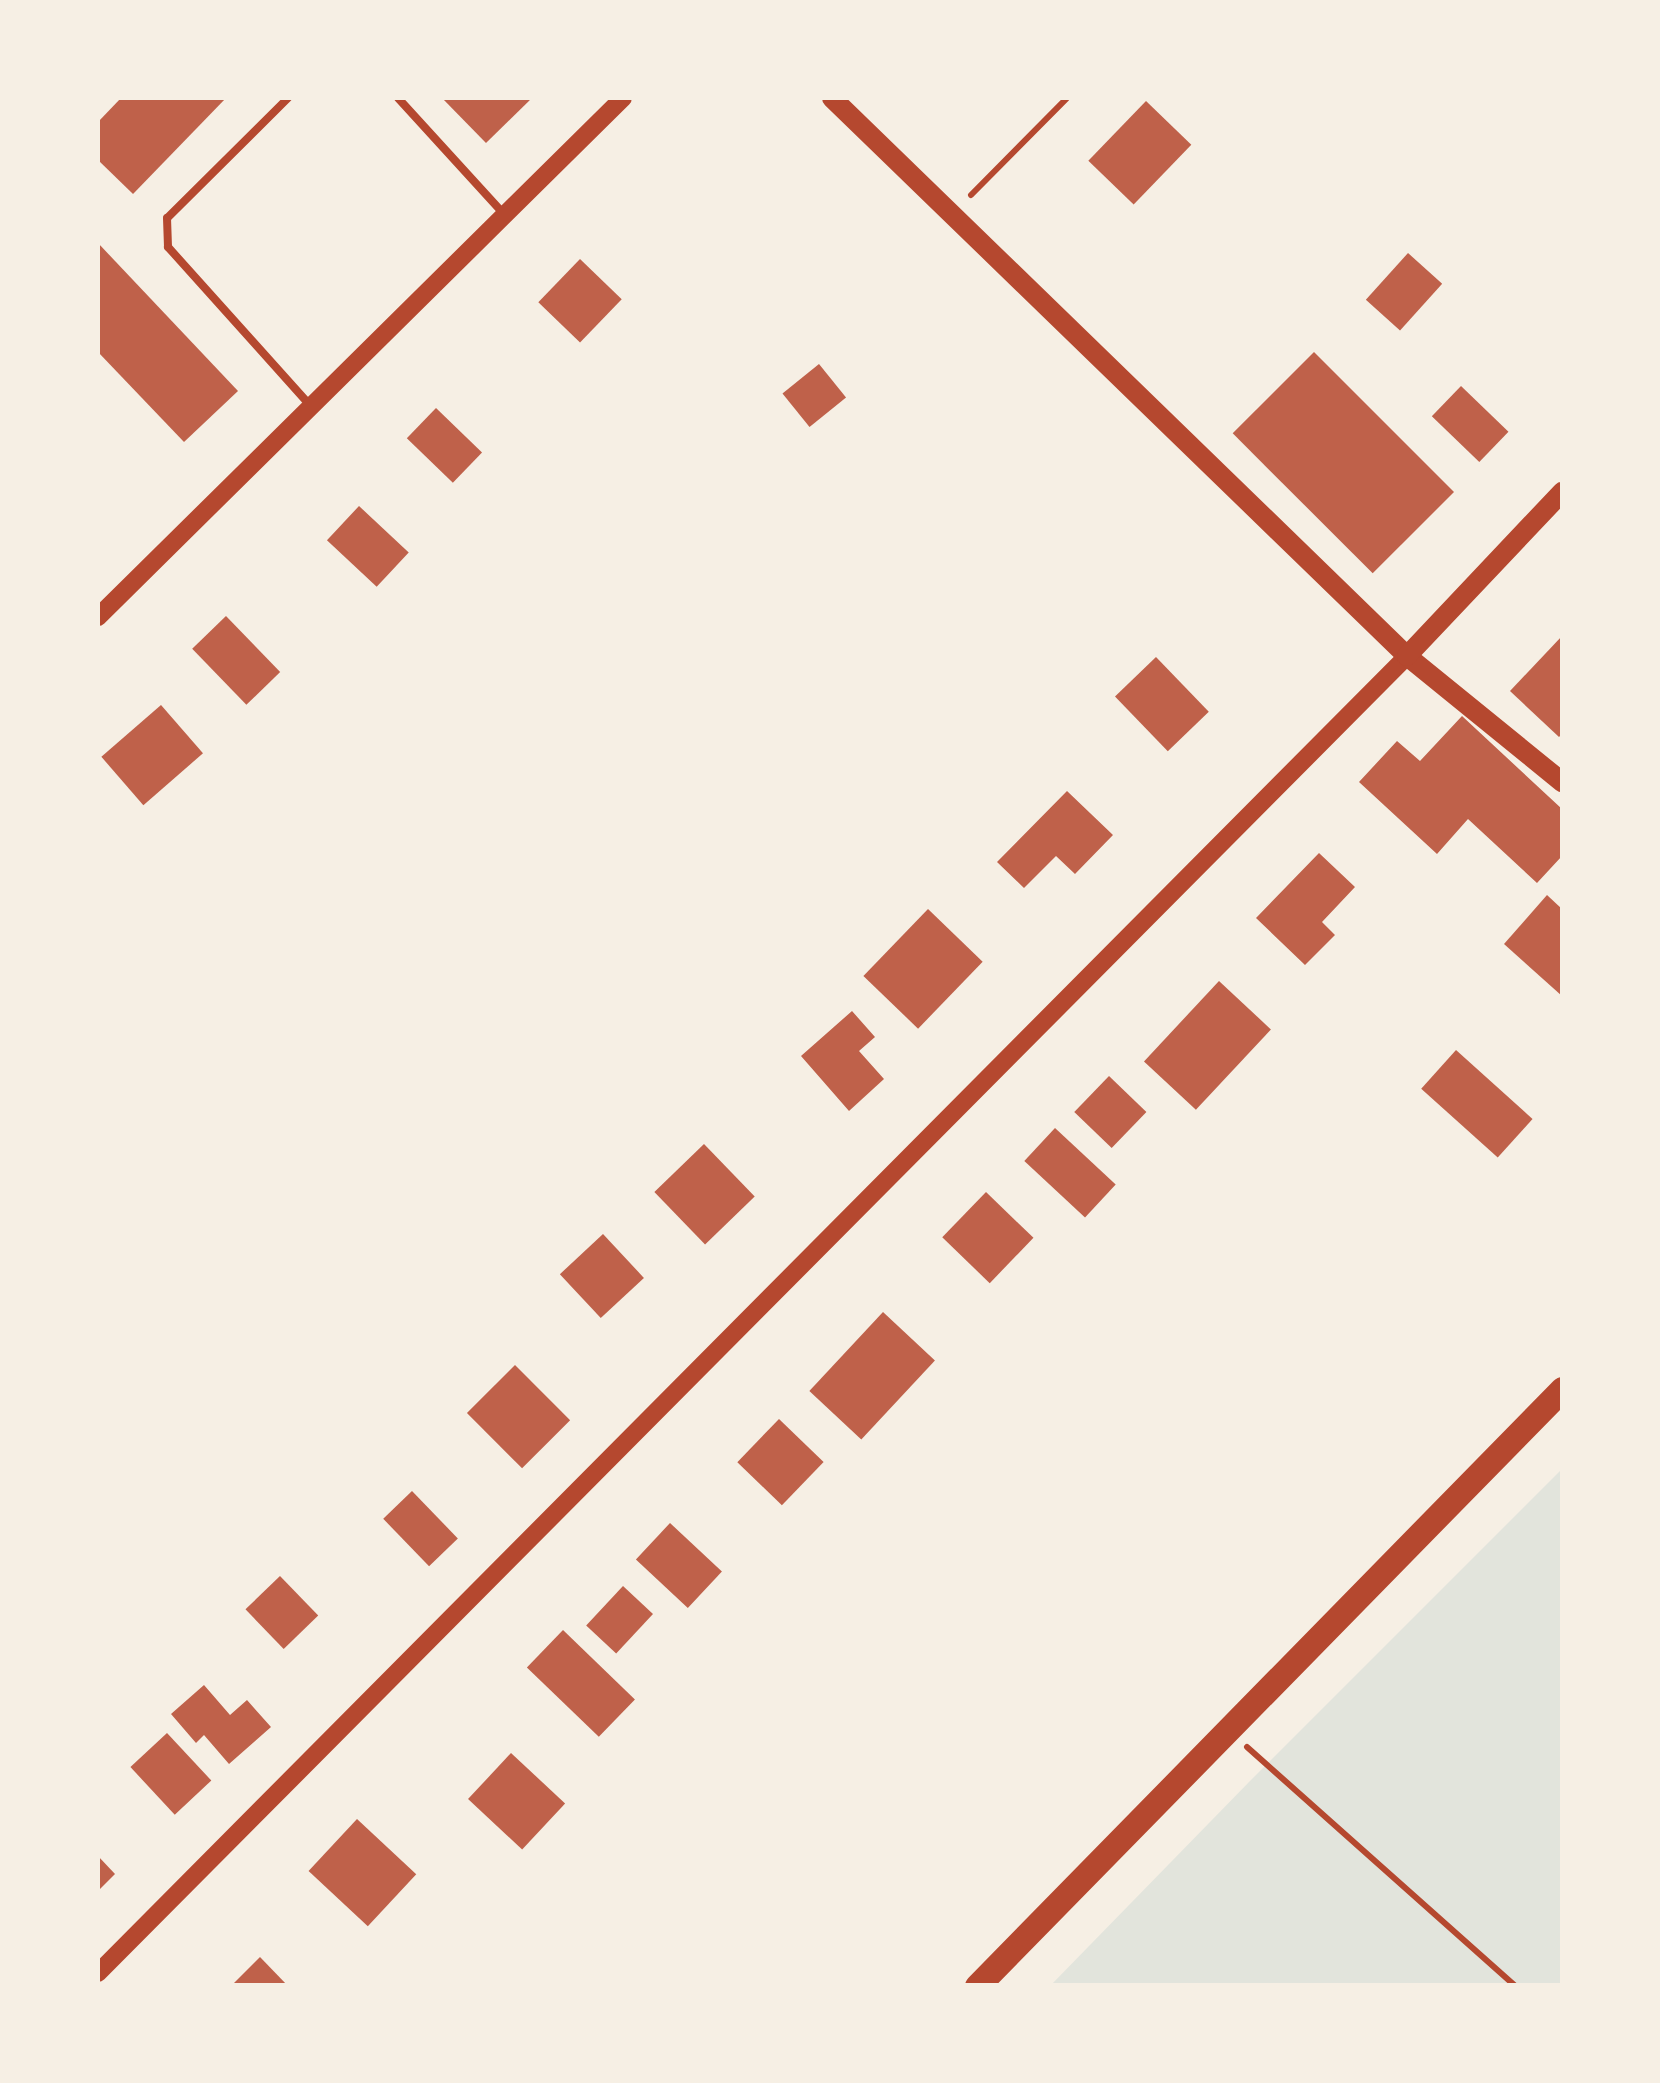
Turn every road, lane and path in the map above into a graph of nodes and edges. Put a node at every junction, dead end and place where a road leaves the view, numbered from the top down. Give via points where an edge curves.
1 (288, 98) edge
2 (398, 98) edge
3 (624, 98) edge
4 (832, 98) edge
5 (1067, 98) edge
6 (503, 212) junction
7 (952, 214) junction
8 (310, 405) junction
9 (1562, 492) edge
10 (98, 617) edge
11 (1407, 656) junction
12 (1562, 782) edge
13 (1562, 1389) edge
14 (1228, 1729) junction
15 (98, 1973) edge
16 (977, 1986) edge
17 (1516, 1986) edge

1 - 8 lane via 166,218 168,247
2 - 6 lane
3 - 6 street
4 - 7 main road
5 - 7 path
6 - 8 street
7 - 11 main road
8 - 10 street
9 - 11 main road
11 - 12 main road
11 - 15 street
13 - 14 main road
14 - 16 main road
14 - 17 path

